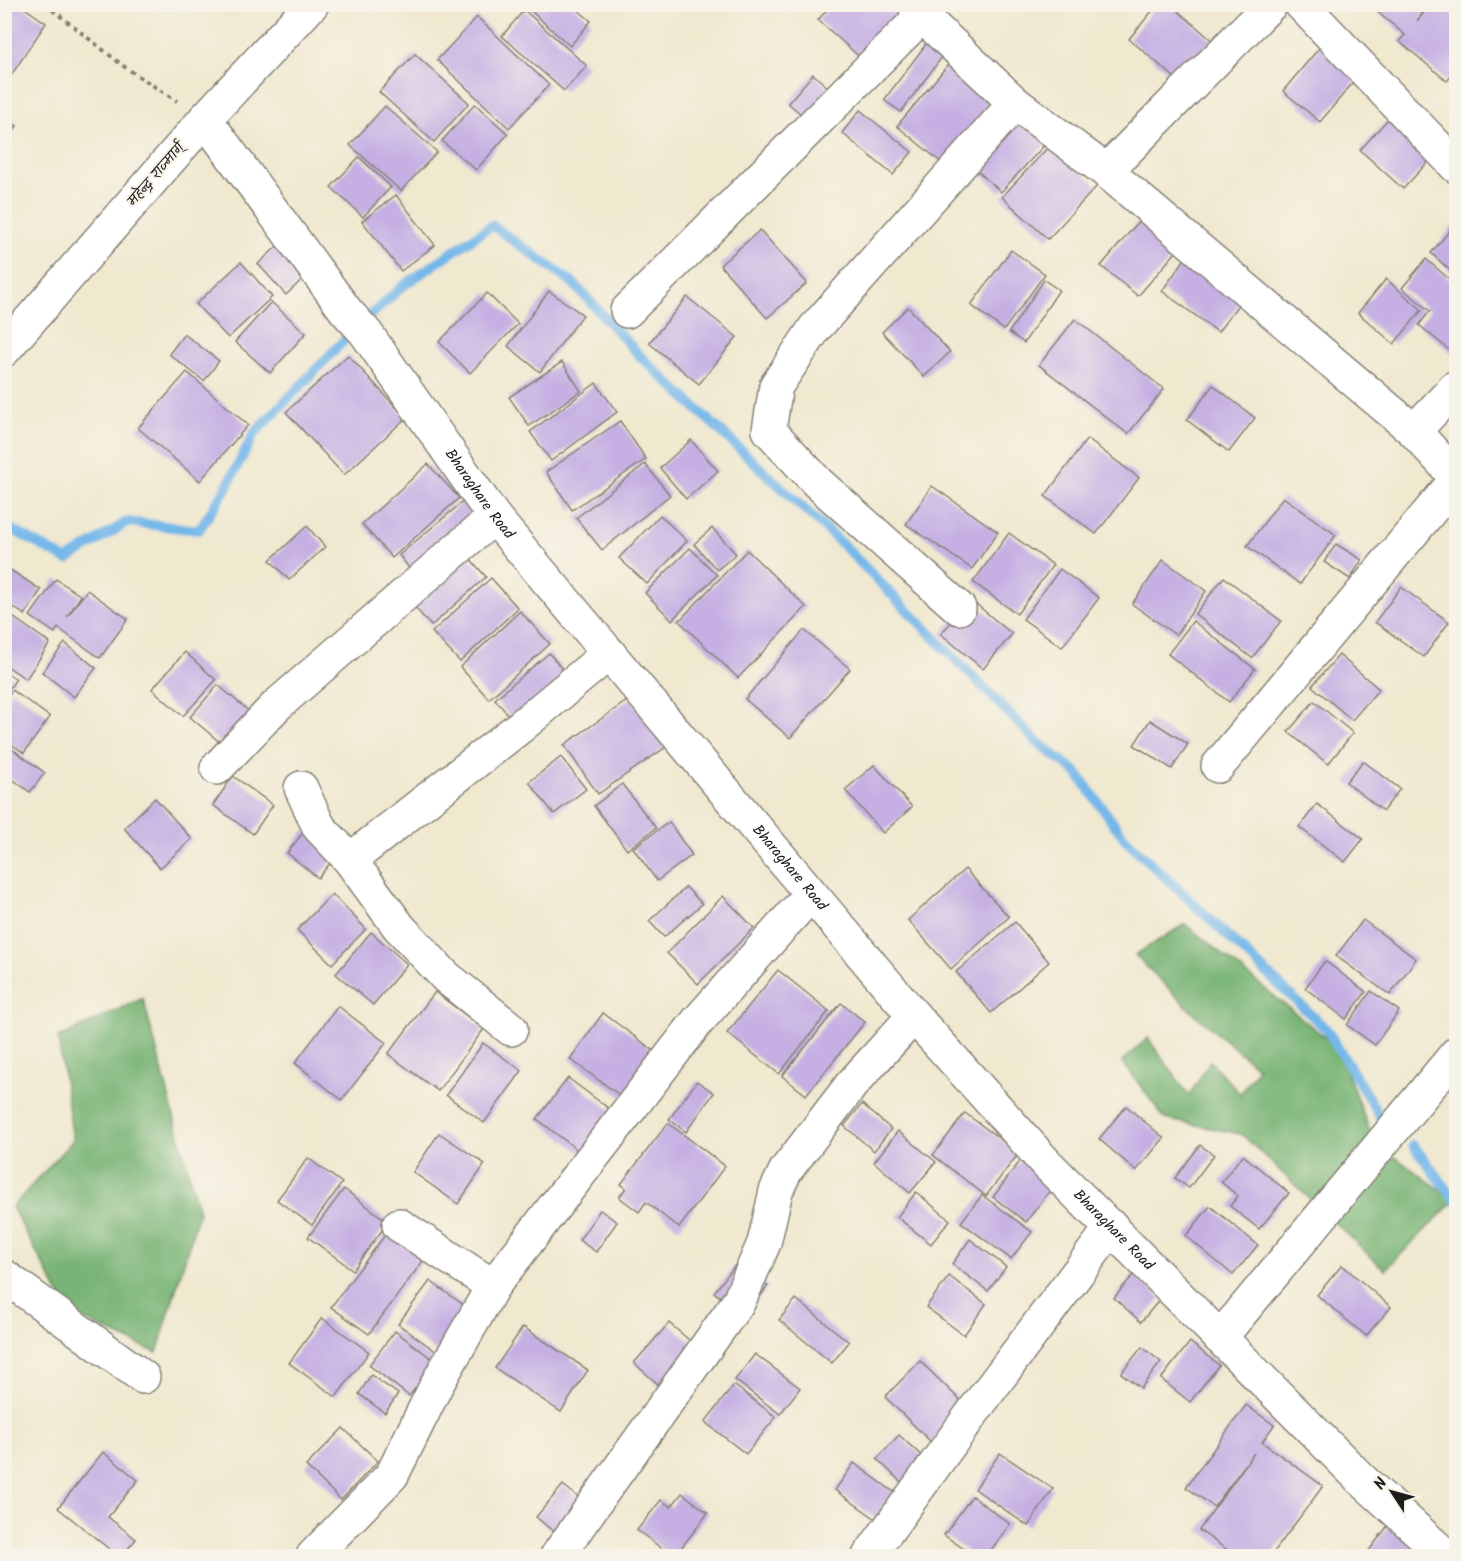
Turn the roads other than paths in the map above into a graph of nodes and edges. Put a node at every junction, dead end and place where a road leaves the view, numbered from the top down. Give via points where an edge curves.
1 (312, 4) edge
2 (1271, 4) edge
3 (1301, 4) edge
4 (918, 10) edge
5 (1015, 103) junction
6 (205, 119) junction
7 (1456, 166) edge
8 (1106, 171) junction
9 (627, 311) dead end
10 (4, 350) edge
11 (1456, 387) edge
12 (1414, 430) junction
13 (1456, 479) edge
14 (494, 518) junction
15 (959, 608) dead end
16 (609, 653) junction
17 (1218, 766) dead end
18 (217, 768) dead end
19 (302, 788) dead end
20 (351, 860) junction
21 (810, 895) junction
22 (914, 1016) junction
23 (511, 1029) dead end
24 (1456, 1054) edge
25 (399, 1226) dead end
26 (1112, 1227) junction
27 (4, 1276) edge
28 (493, 1286) junction
29 (1220, 1338) junction
30 (143, 1377) dead end
31 (313, 1557) edge
32 (557, 1557) edge
33 (869, 1557) edge
34 (1446, 1557) edge

1 - 6 main road, महेन्द्र राज्मार्ग्
2 - 8 main road
3 - 7 main road
4 - 5 main road
4 - 9 main road
5 - 8 main road
5 - 15 main road via 815,328 776,386 769,430 818,483
6 - 10 main road, महेन्द्र राज्मार्ग्
6 - 14 main road, Bharaghare Road via 356,322
8 - 12 main road
11 - 12 main road
12 - 13 main road
13 - 17 main road
14 - 16 main road, Bharaghare Road
14 - 18 main road via 276,706
16 - 20 main road
16 - 21 main road, Bharaghare Road
19 - 20 main road via 319,827
20 - 23 main road via 399,927 446,977
21 - 22 main road, Bharaghare Road
21 - 28 main road via 697,1022
22 - 26 main road, Bharaghare Road via 1044,1161
22 - 32 main road via 852,1084 786,1170 776,1191 764,1243 739,1301
24 - 29 main road
25 - 28 main road
26 - 29 main road, Bharaghare Road
26 - 33 main road
27 - 30 main road
28 - 31 main road via 437,1384 392,1475
29 - 34 main road, Bharaghare Road via 1360,1478

